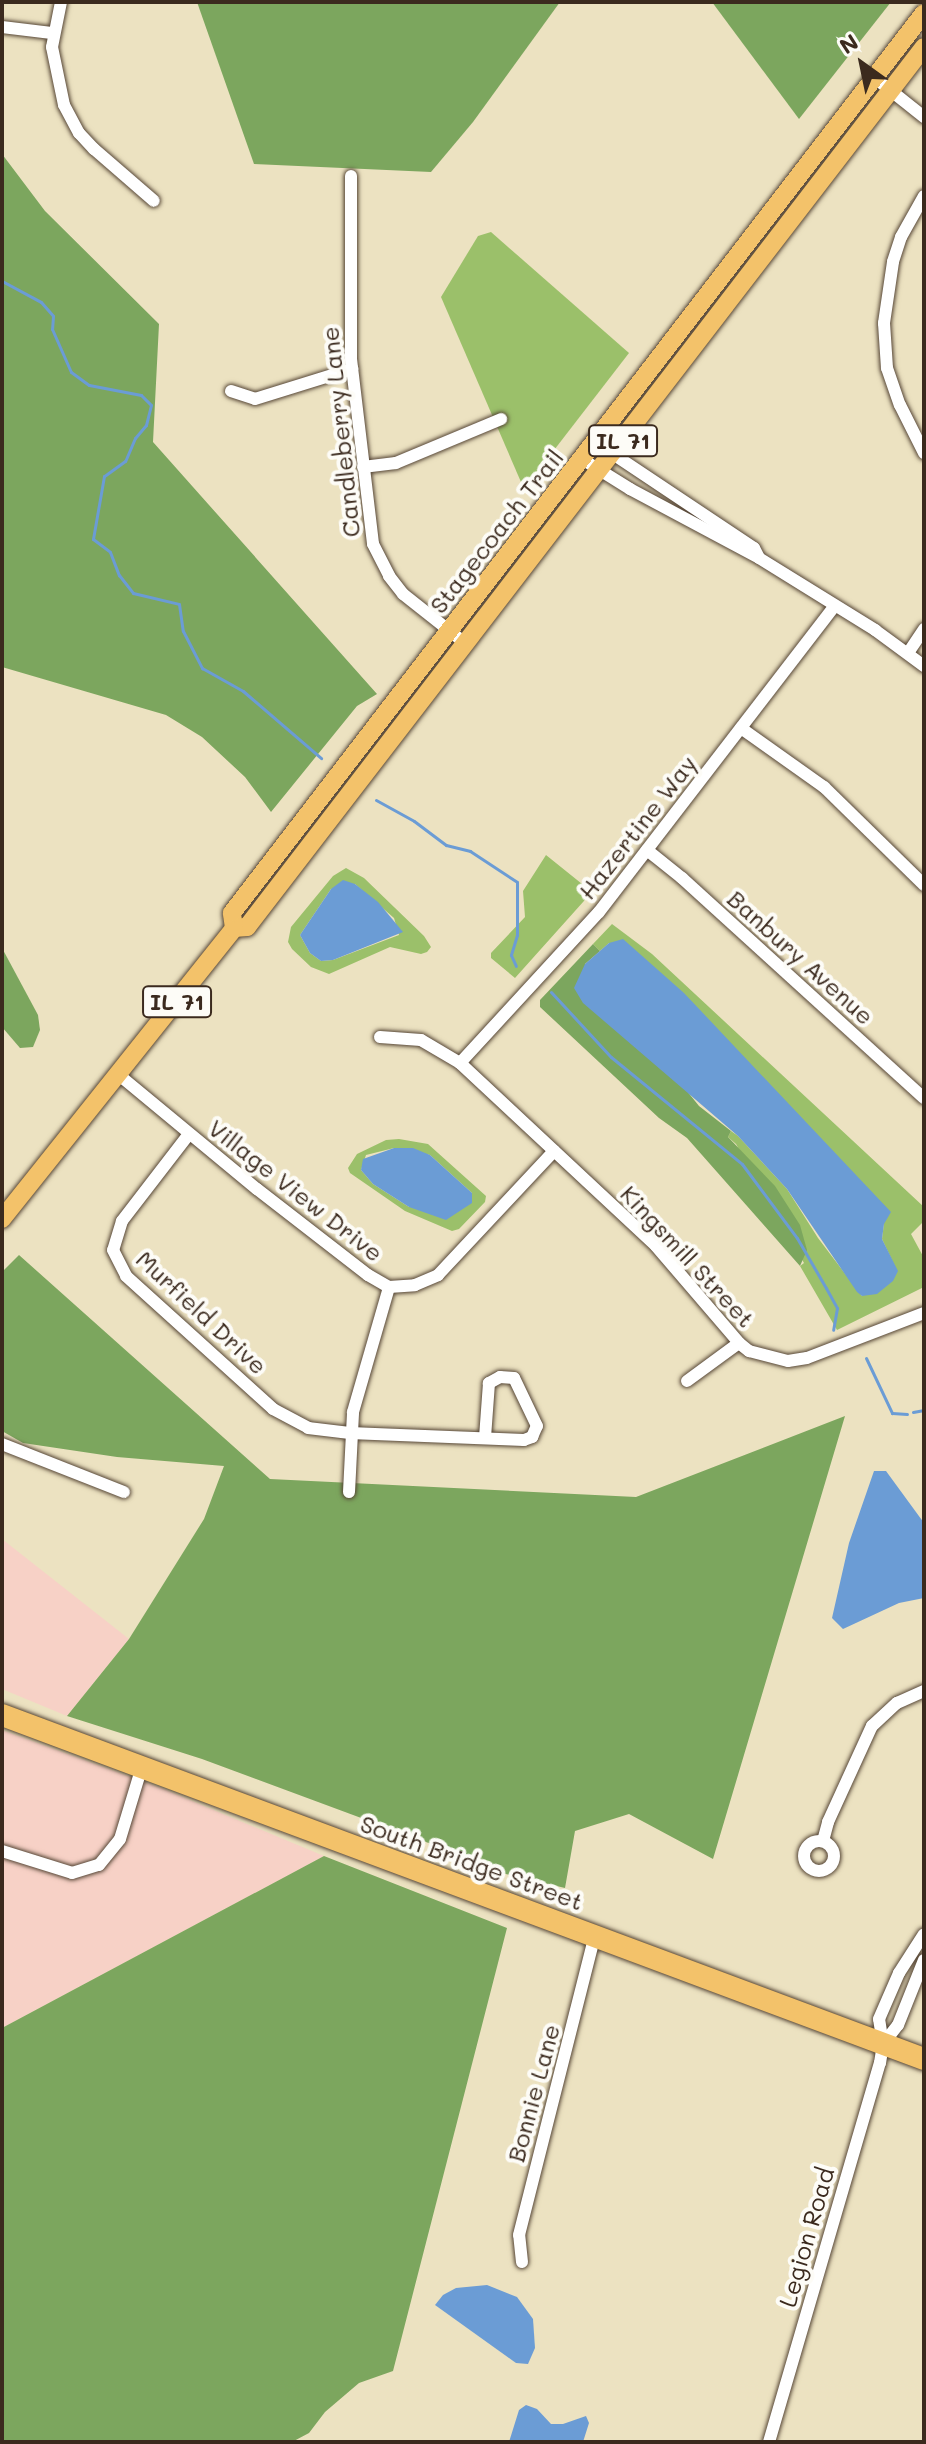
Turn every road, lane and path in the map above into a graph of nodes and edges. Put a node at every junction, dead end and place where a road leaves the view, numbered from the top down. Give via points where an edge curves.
1 (61, 2) edge
2 (924, 13) edge
3 (2, 27) edge
4 (52, 33) junction
5 (924, 47) edge
6 (875, 78) junction
7 (891, 90) junction
8 (924, 117) edge
9 (351, 176) dead end
10 (924, 196) edge
11 (154, 201) dead end
12 (352, 369) junction
13 (231, 391) dead end
14 (501, 419) dead end
15 (595, 442) junction
16 (924, 453) edge
17 (612, 455) junction
18 (582, 459) junction
19 (363, 467) junction
20 (599, 471) junction
21 (759, 558) junction
22 (835, 606) junction
23 (924, 629) edge
24 (450, 631) junction
25 (466, 644) junction
26 (908, 653) junction
27 (924, 666) edge
28 (741, 728) junction
29 (647, 850) junction
30 (924, 885) edge
31 (234, 928) junction
32 (380, 1037) dead end
33 (460, 1063) junction
34 (119, 1075) junction
35 (924, 1098) edge
36 (189, 1134) junction
37 (554, 1151) junction
38 (2, 1219) edge
39 (389, 1287) junction
40 (924, 1313) edge
41 (739, 1343) junction
42 (687, 1381) dead end
43 (350, 1433) junction
44 (485, 1438) junction
45 (2, 1444) edge
46 (124, 1492) dead end
47 (349, 1492) dead end
48 (924, 1691) edge
49 (2, 1715) edge
50 (141, 1770) junction
51 (823, 1841) dead end
52 (2, 1851) edge
53 (924, 1934) edge
54 (595, 1935) junction
55 (924, 1960) edge
56 (883, 2044) junction
57 (924, 2059) edge
58 (522, 2262) dead end
59 (769, 2442) edge

1 - 4 street
2 - 6 main road, Stagecoach Trail / IL 71
3 - 4 street
4 - 11 street via 64,105 79,133
5 - 7 main road, Stagecoach Trail / IL 71
6 - 7 street
6 - 15 main road, Stagecoach Trail / IL 71
7 - 8 street
7 - 17 main road, Stagecoach Trail / IL 71
9 - 12 street, Candleberry Lane
10 - 16 street via 893,262 884,323 887,368
12 - 13 street via 255,399
12 - 19 street, Candleberry Lane
14 - 19 street via 396,463
15 - 17 street
15 - 18 main road, Stagecoach Trail / IL 71
17 - 20 main road, Stagecoach Trail / IL 71
17 - 21 street via 754,548
18 - 20 street
18 - 24 main road, Stagecoach Trail / IL 71
19 - 24 street, Candleberry Lane via 373,544 389,576 413,604
20 - 21 street
20 - 25 main road, Stagecoach Trail / IL 71
21 - 22 street
22 - 26 street
22 - 28 street, Hazertine Way
23 - 26 street
24 - 25 street, Candleberry Lane
24 - 31 main road, Stagecoach Trail / IL 71 via 232,913
25 - 31 main road, Stagecoach Trail / IL 71 via 247,927
26 - 27 street
28 - 29 street, Hazertine Way
28 - 30 street via 804,770
29 - 33 street, Hazertine Way via 581,933
29 - 35 street, Banbury Avenue
31 - 34 main road, Stagecoach Trail / IL 71
32 - 33 street, Kingsmill Street via 421,1040
33 - 37 street, Kingsmill Street
34 - 36 street, Village View Drive
34 - 38 main road, Stagecoach Trail / IL 71
36 - 39 street, Village View Drive
36 - 43 street, Murfield Drive via 122,1221 113,1250 117,1264 287,1420
37 - 39 street, Village View Drive via 438,1275 415,1285
37 - 41 street, Kingsmill Street via 656,1246
39 - 43 street
40 - 41 street, Kingsmill Street via 807,1358 767,1358
41 - 42 street
43 - 44 street
43 - 47 street
44 - 44 street via 524,1440 537,1432 514,1378 489,1383
45 - 46 street
48 - 51 street via 897,1703 872,1726
49 - 50 highway, South Bridge Street
50 - 52 street via 120,1839 99,1865 72,1873
50 - 54 highway, South Bridge Street
53 - 56 street via 879,2019
54 - 56 highway, South Bridge Street
54 - 58 street, Bonnie Lane via 519,2235
55 - 56 street via 898,2025
56 - 57 highway, South Bridge Street
56 - 59 street, Legion Road

